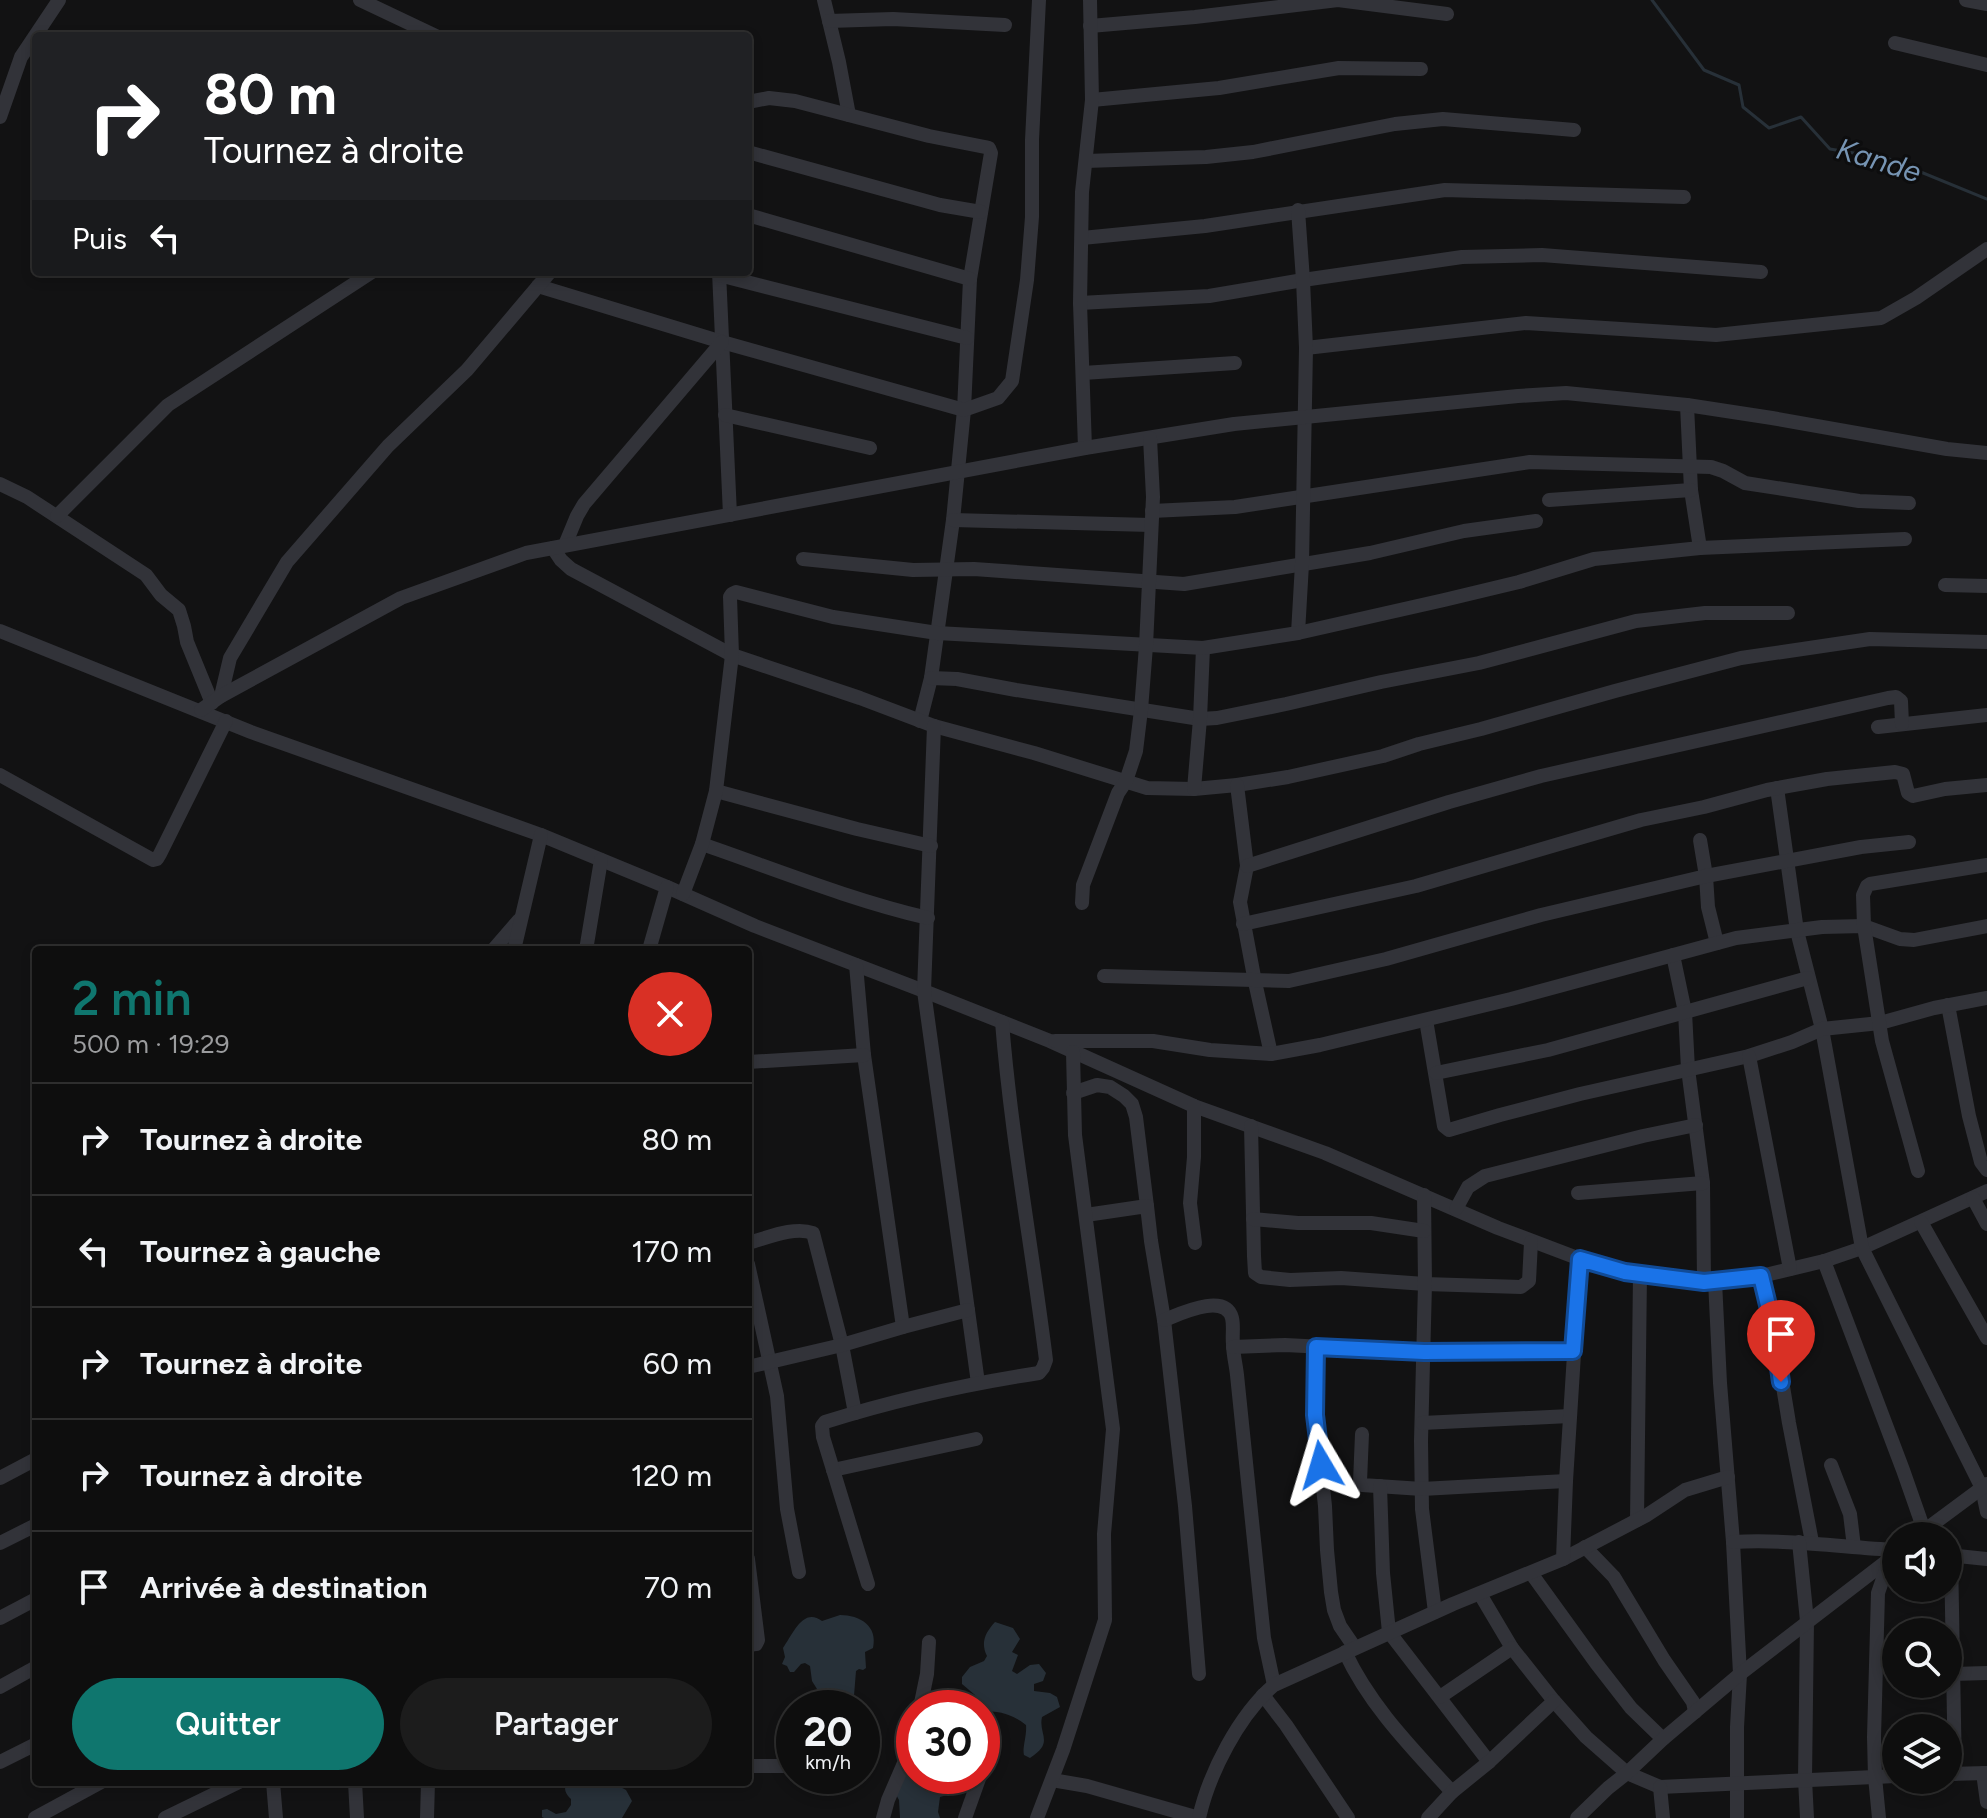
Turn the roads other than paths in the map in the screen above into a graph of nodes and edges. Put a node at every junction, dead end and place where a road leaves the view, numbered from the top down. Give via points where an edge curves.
1 (59, 0) edge
2 (360, 0) edge
3 (824, 0) edge
4 (1039, 0) edge
5 (1090, 0) edge
6 (1966, 0) edge
7 (1987, 4) edge
8 (1447, 14) dead end
9 (829, 21) junction
10 (1005, 25) dead end
11 (1090, 26) junction
12 (38, 32) edge
13 (428, 32) edge
14 (32, 40) edge
15 (1895, 43) dead end
16 (1987, 65) edge
17 (1421, 69) dead end
18 (1092, 100) junction
19 (752, 101) edge
20 (849, 115) junction
21 (0, 117) edge
22 (1574, 130) dead end
23 (752, 153) edge
24 (1086, 161) junction
25 (1684, 197) dead end
26 (1298, 210) junction
27 (981, 212) junction
28 (752, 216) edge
29 (1082, 238) junction
30 (1987, 249) edge
31 (1761, 272) dead end
32 (366, 276) edge
33 (547, 276) edge
34 (719, 276) edge
35 (727, 276) edge
36 (970, 279) junction
37 (1303, 280) junction
38 (538, 286) junction
39 (1080, 303) junction
40 (967, 338) junction
41 (722, 342) junction
42 (1306, 348) junction
43 (1235, 363) dead end
44 (1083, 373) junction
45 (1687, 405) junction
46 (964, 410) junction
47 (725, 415) junction
48 (1305, 417) junction
49 (1150, 438) junction
50 (870, 448) dead end
51 (1085, 448) junction
52 (1987, 453) edge
53 (1689, 466) junction
54 (958, 473) junction
55 (0, 484) edge
56 (1691, 490) junction
57 (1303, 497) junction
58 (1549, 500) dead end
59 (1909, 503) dead end
60 (730, 515) junction
61 (57, 516) junction
62 (1152, 518) junction
63 (953, 520) junction
64 (1536, 521) dead end
65 (1905, 539) dead end
66 (559, 546) junction
67 (1700, 548) junction
68 (803, 559) dead end
69 (1302, 564) junction
70 (946, 569) junction
71 (1148, 580) junction
72 (1945, 585) dead end
73 (1987, 586) edge
74 (1788, 613) dead end
75 (0, 631) edge
76 (937, 633) junction
77 (1298, 633) junction
78 (1987, 642) edge
79 (1146, 646) junction
80 (1203, 648) junction
81 (732, 655) junction
82 (931, 678) junction
83 (211, 703) junction
84 (1141, 710) junction
85 (1987, 715) edge
86 (1200, 719) junction
87 (226, 721) junction
88 (927, 723) junction
89 (1902, 724) junction
90 (1878, 727) dead end
91 (0, 775) edge
92 (1126, 781) junction
93 (1237, 785) junction
94 (1987, 785) edge
95 (1777, 788) junction
96 (1194, 789) junction
97 (716, 791) junction
98 (541, 835) junction
99 (1700, 840) dead end
100 (1909, 842) dead end
101 (702, 844) junction
102 (931, 846) junction
103 (601, 860) junction
104 (1787, 861) junction
105 (1987, 865) edge
106 (1247, 866) junction
107 (1706, 876) junction
108 (667, 887) junction
109 (683, 894) junction
110 (1082, 903) dead end
111 (523, 915) junction
112 (928, 918) junction
113 (1243, 924) junction
114 (1864, 926) junction
115 (1987, 926) edge
116 (1797, 931) junction
117 (1717, 943) junction
118 (496, 946) edge
119 (515, 946) edge
120 (587, 946) edge
121 (650, 946) edge
122 (1673, 955) junction
123 (856, 965) junction
124 (1104, 976) dead end
125 (1808, 978) junction
126 (1255, 982) junction
127 (924, 991) junction
128 (1987, 998) edge
129 (1948, 1005) junction
130 (1685, 1012) junction
131 (1426, 1020) junction
132 (1002, 1022) junction
133 (1880, 1023) junction
134 (1822, 1029) junction
135 (1050, 1041) junction
136 (1073, 1052) junction
137 (1271, 1054) junction
138 (864, 1055) junction
139 (1749, 1056) junction
140 (752, 1062) edge
141 (1688, 1069) junction
142 (1436, 1073) junction
143 (1073, 1093) junction
144 (1194, 1106) junction
145 (1696, 1125) junction
146 (1251, 1126) junction
147 (1987, 1170) edge
148 (1918, 1171) dead end
149 (1703, 1183) junction
150 (1578, 1193) dead end
151 (1980, 1194) edge
152 (1424, 1195) junction
153 (1147, 1206) junction
154 (1456, 1209) junction
155 (1086, 1215) junction
156 (1253, 1219) junction
157 (1921, 1222) junction
158 (1987, 1224) edge
159 (1424, 1231) junction
160 (752, 1242) edge
161 (1531, 1242) junction
162 (1195, 1243) dead end
163 (1862, 1248) junction
164 (1580, 1259) junction
165 (1824, 1261) junction
166 (1790, 1269) junction
167 (1640, 1274) junction
168 (1761, 1276) junction
169 (1709, 1281) junction
170 (752, 1284) edge
171 (1425, 1284) junction
172 (968, 1310) junction
173 (1164, 1320) junction
174 (903, 1327) junction
175 (1987, 1338) edge
176 (842, 1345) junction
177 (1233, 1347) junction
178 (1316, 1347) junction
179 (1573, 1351) junction
180 (1424, 1352) junction
181 (768, 1362) junction
182 (752, 1366) edge
183 (978, 1383) junction
184 (855, 1413) junction
185 (1570, 1416) junction
186 (1422, 1423) junction
187 (1362, 1434) dead end
188 (976, 1439) dead end
189 (32, 1461) edge
190 (1831, 1465) dead end
191 (833, 1470) junction
192 (1728, 1477) junction
193 (0, 1478) edge
194 (1566, 1481) junction
195 (1380, 1486) junction
196 (1985, 1486) edge
197 (1422, 1489) junction
198 (1987, 1512) edge
199 (1637, 1520) junction
200 (1917, 1522) edge
201 (1935, 1522) edge
202 (32, 1527) edge
203 (1733, 1542) junction
204 (1805, 1542) junction
205 (0, 1543) edge
206 (1585, 1547) junction
207 (1854, 1547) junction
208 (1882, 1552) edge
209 (1962, 1556) edge
210 (1563, 1559) junction
211 (1987, 1559) edge
212 (1882, 1563) edge
213 (799, 1572) dead end
214 (1531, 1573) junction
215 (1882, 1583) edge
216 (868, 1584) dead end
217 (752, 1589) edge
218 (1480, 1594) junction
219 (32, 1601) edge
220 (1435, 1612) junction
221 (0, 1618) edge
222 (1807, 1621) junction
223 (1389, 1632) junction
224 (929, 1642) dead end
225 (752, 1644) edge
226 (1512, 1648) junction
227 (1350, 1650) junction
228 (32, 1669) edge
229 (1987, 1673) edge
230 (1199, 1674) dead end
231 (1740, 1674) junction
232 (1962, 1674) edge
233 (0, 1687) edge
234 (924, 1690) edge
235 (1269, 1690) junction
236 (1440, 1697) junction
237 (1554, 1701) junction
238 (1695, 1712) junction
239 (1663, 1739) junction
240 (32, 1746) edge
241 (0, 1762) edge
242 (1489, 1762) junction
243 (752, 1766) edge
244 (776, 1766) edge
245 (1627, 1773) junction
246 (1985, 1773) edge
247 (1962, 1774) edge
248 (1875, 1777) junction
249 (1882, 1777) edge
250 (1805, 1779) junction
251 (1052, 1780) junction
252 (896, 1782) edge
253 (1737, 1782) junction
254 (94, 1786) edge
255 (231, 1786) edge
256 (273, 1786) edge
257 (355, 1786) edge
258 (428, 1786) edge
259 (1660, 1787) junction
260 (1452, 1792) junction
261 (974, 1794) edge
262 (1987, 1802) edge
263 (35, 1818) edge
264 (165, 1818) edge
265 (276, 1818) edge
266 (357, 1818) edge
267 (427, 1818) edge
268 (883, 1818) edge
269 (965, 1818) edge
270 (1037, 1818) edge
271 (1199, 1818) edge
272 (1348, 1818) edge
273 (1428, 1818) edge
274 (1577, 1818) edge
275 (1663, 1818) edge
276 (1737, 1818) edge
277 (1807, 1818) edge
278 (1879, 1818) edge

1 - 12 street
2 - 13 street
3 - 9 street
4 - 46 street via 1032,217 1012,381 998,398
5 - 11 street
6 - 7 street
8 - 11 street via 1338,0
9 - 10 street
9 - 20 street
11 - 18 street
14 - 21 street
15 - 16 street
17 - 18 street via 1339,68 1219,88
18 - 24 street
19 - 20 street via 795,101
20 - 27 street via 989,148
22 - 24 street via 1443,119 1253,152
23 - 27 street
24 - 29 street
25 - 26 street via 1445,190
26 - 29 street
26 - 37 street
27 - 36 street
28 - 36 street
29 - 39 street
30 - 42 street via 1881,318 1716,335 1526,323
31 - 37 street via 1542,255 1462,257
32 - 61 street via 168,405
33 - 38 street
34 - 41 street
35 - 40 street
36 - 40 street
37 - 39 street via 1209,296
37 - 42 street
38 - 41 street
38 - 83 street via 287,562 236,646
39 - 44 street
40 - 46 street
41 - 46 street
41 - 47 street
41 - 66 street via 584,504
42 - 48 street
43 - 44 street
44 - 51 street
45 - 48 street via 1566,393
45 - 52 street
45 - 53 street
46 - 54 street
47 - 50 street
47 - 60 street
48 - 49 street
48 - 57 street
49 - 51 street
49 - 62 street
51 - 54 street
53 - 56 street
53 - 57 street via 1530,462
53 - 59 street via 1717,468 1745,483 1859,501
54 - 60 street
54 - 63 street
55 - 61 street
56 - 58 street
56 - 67 street
57 - 62 street
57 - 69 street
60 - 66 street
61 - 83 street via 144,572 179,610
62 - 63 street
62 - 71 street
63 - 70 street
64 - 69 street
65 - 67 street
66 - 81 street via 561,560 571,569
66 - 83 street via 401,598
67 - 77 street via 1594,559 1519,582
68 - 70 street
69 - 71 street via 1184,584
69 - 77 street
70 - 71 street
70 - 76 street
71 - 79 street
72 - 73 street
74 - 86 street via 1705,613 1636,621 1479,663
75 - 83 street
76 - 79 street
76 - 81 street via 833,617 736,592 730,597
76 - 82 street
77 - 80 street
78 - 93 street via 1870,639 1741,658 1383,756
79 - 80 street
79 - 84 street
80 - 86 street
81 - 88 street
81 - 97 street
82 - 84 street
82 - 88 street
83 - 87 street
84 - 86 street
84 - 92 street
85 - 89 street
86 - 96 street
87 - 91 street via 157,859
87 - 98 street
88 - 92 street
88 - 102 street
89 - 90 street
89 - 106 street via 1899,699 1874,701 1541,776
92 - 96 street via 1147,788
92 - 110 street via 1083,885
93 - 96 street
93 - 106 street
94 - 95 street via 1913,796 1903,774 1895,772
95 - 104 street
95 - 113 street via 1641,820 1416,886
97 - 101 street
97 - 102 street
98 - 103 street
98 - 111 street
99 - 107 street
100 - 104 street
101 - 109 street
101 - 112 street
102 - 112 street
103 - 108 street
103 - 120 street
104 - 107 street
104 - 116 street
105 - 114 street via 1870,884 1863,895
106 - 113 street via 1240,902
107 - 117 street
107 - 126 street via 1386,959 1289,981
108 - 109 street
108 - 121 street
109 - 123 street
111 - 118 street
111 - 119 street
112 - 127 street
113 - 126 street
114 - 115 street via 1914,940
114 - 116 street
114 - 133 street
116 - 117 street
116 - 125 street
117 - 122 street
122 - 130 street
122 - 131 street
123 - 127 street
123 - 138 street
124 - 126 street
125 - 130 street
125 - 134 street
126 - 137 street
127 - 132 street
127 - 172 street
128 - 129 street
129 - 133 street
129 - 147 street via 1969,1116
130 - 141 street
130 - 142 street via 1548,1050
131 - 137 street
131 - 142 street
132 - 135 street
132 - 183 street via 1046,1360 1039,1373
133 - 134 street
133 - 148 street
134 - 139 street
134 - 163 street
135 - 136 street
135 - 137 street via 1153,1041
136 - 143 street
136 - 144 street
138 - 140 street
138 - 174 street
139 - 141 street
139 - 166 street
141 - 142 street via 1449,1130
141 - 145 street
143 - 153 street via 1097,1085 1110,1087 1132,1104
143 - 155 street
144 - 146 street
144 - 162 street via 1190,1203
145 - 149 street
145 - 154 street via 1485,1176 1468,1187
146 - 152 street
146 - 156 street
149 - 150 street
149 - 169 street
151 - 157 street
151 - 158 street
152 - 154 street
152 - 159 street
153 - 155 street
153 - 173 street
154 - 161 street
155 - 251 street via 1113,1429 1104,1534 1105,1620
156 - 159 street via 1371,1223
156 - 171 street via 1255,1273 1261,1277
157 - 163 street
157 - 175 street
159 - 171 street
160 - 176 street via 791,1232 813,1233
161 - 164 street
161 - 171 street via 1529,1281 1521,1287
163 - 165 street
163 - 196 street
164 - 167 street
164 - 179 street
165 - 166 street
165 - 200 street via 1903,1470
166 - 168 street
167 - 169 street
167 - 199 street
168 - 169 street
168 - 204 street
169 - 192 street
170 - 181 street
171 - 180 street
172 - 174 street
172 - 183 street
173 - 177 street via 1220,1305 1232,1318
173 - 230 street
174 - 176 street
176 - 181 street
176 - 184 street
177 - 178 street
177 - 235 street
178 - 180 street
178 - 227 street via 1315,1415 1331,1592
179 - 180 street
179 - 185 street
180 - 186 street
181 - 182 street
181 - 213 street
183 - 184 street
184 - 191 street via 822,1426
185 - 186 street
185 - 194 street
186 - 197 street
187 - 195 street via 1360,1482
188 - 191 street
189 - 193 street
190 - 207 street via 1850,1514
191 - 216 street
192 - 199 street via 1685,1490
192 - 203 street
194 - 197 street
194 - 210 street
195 - 197 street
195 - 223 street
196 - 198 street
196 - 201 street
197 - 220 street
199 - 206 street
202 - 205 street
203 - 204 street
203 - 231 street
204 - 207 street
204 - 222 street
206 - 210 street
206 - 238 street via 1614,1577
207 - 208 street
209 - 211 street
210 - 214 street
212 - 222 street
214 - 218 street
214 - 239 street via 1631,1708
215 - 248 street
217 - 225 street via 758,1634 758,1643
218 - 220 street
218 - 226 street
219 - 221 street
220 - 223 street
222 - 231 street
222 - 250 street
223 - 227 street
223 - 236 street
224 - 234 street
226 - 236 street
226 - 237 street
227 - 235 street
227 - 260 street via 1361,1685
228 - 233 street
229 - 232 street
231 - 238 street
231 - 253 street
235 - 271 street via 1228,1747
235 - 272 street
236 - 242 street
237 - 242 street
237 - 245 street
238 - 239 street
239 - 245 street
240 - 241 street
242 - 260 street
243 - 244 street
245 - 259 street
245 - 274 street
246 - 247 street
246 - 262 street
248 - 249 street
248 - 250 street
248 - 278 street
250 - 253 street
250 - 277 street
251 - 270 street
251 - 271 street
252 - 268 street
253 - 259 street
253 - 276 street
254 - 263 street
255 - 264 street
256 - 265 street
257 - 266 street
258 - 267 street
259 - 275 street
260 - 273 street
261 - 269 street

